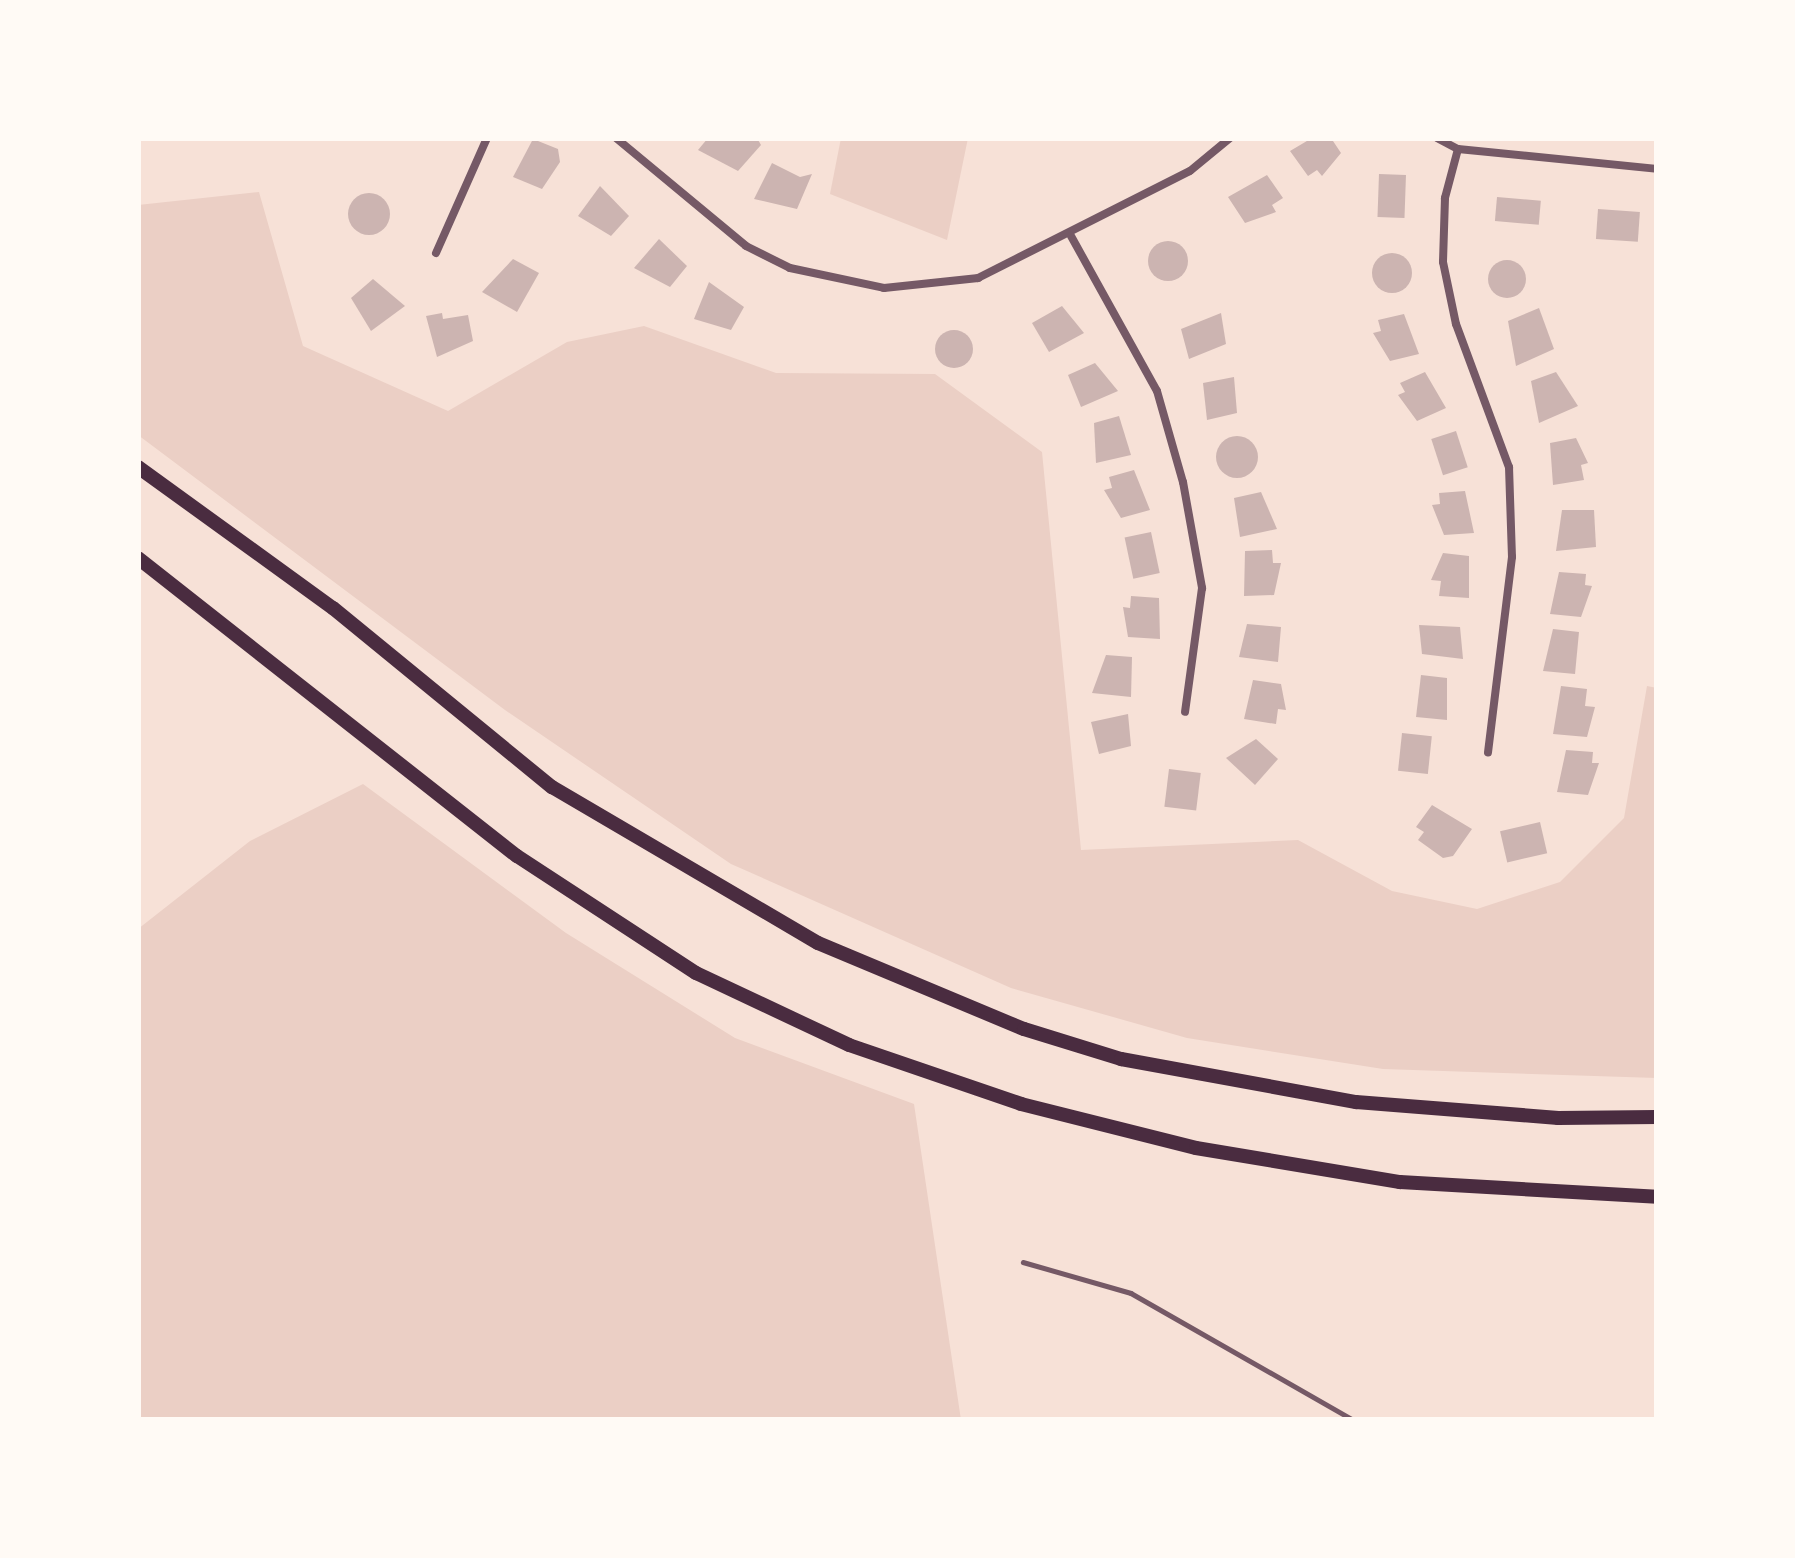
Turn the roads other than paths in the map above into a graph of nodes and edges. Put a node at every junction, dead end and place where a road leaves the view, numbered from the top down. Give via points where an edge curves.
1 (487, 138) edge
2 (616, 138) edge
3 (1230, 138) edge
4 (1437, 138) edge
5 (1458, 149) junction
6 (1657, 169) edge
7 (1071, 236) junction
8 (436, 253) dead end
9 (138, 467) edge
10 (138, 558) edge
11 (1185, 712) dead end
12 (1488, 753) dead end
13 (1657, 1117) edge
14 (1657, 1197) edge
15 (1023, 1262) dead end
16 (1354, 1420) edge

1 - 8 street
2 - 7 street via 746,246 834,280 933,287 978,278
3 - 7 street via 1190,171
4 - 5 street
5 - 6 street
5 - 12 street via 1445,198 1443,262 1456,324 1509,467 1512,557
7 - 11 street via 1156,391 1188,503 1202,588
9 - 13 highway via 333,608 552,787 818,943 1024,1029 1121,1059 1392,1106
10 - 14 highway via 518,856 696,973 849,1045 1021,1104 1196,1148 1400,1182
15 - 16 lane via 1131,1293

